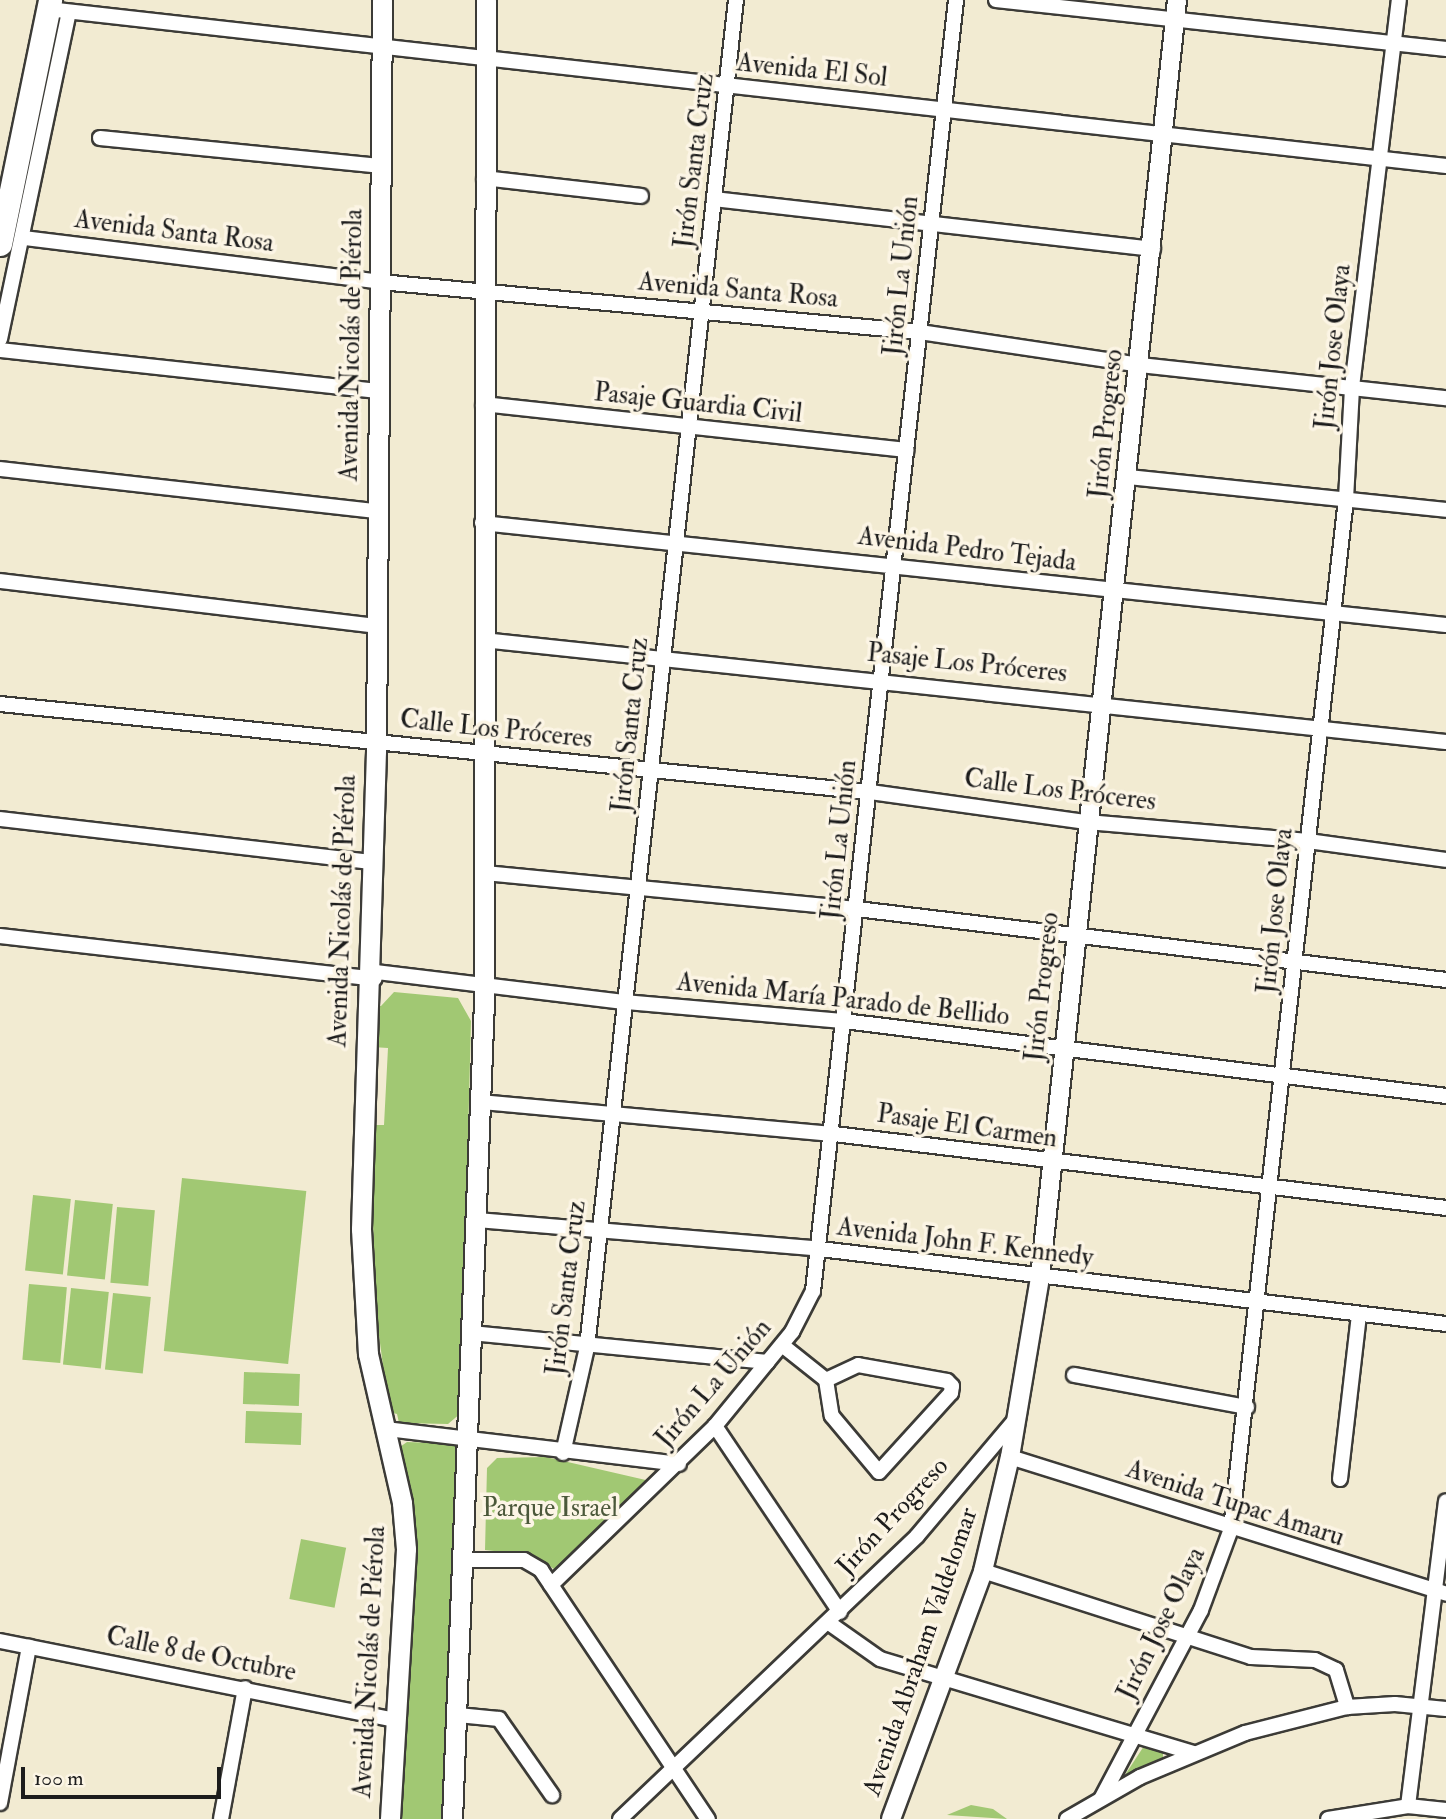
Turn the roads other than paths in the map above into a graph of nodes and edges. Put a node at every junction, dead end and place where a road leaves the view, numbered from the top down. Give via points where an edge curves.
1 (382, 0) edge
2 (486, 0) edge
3 (736, 0) edge
4 (956, 0) edge
5 (996, 0) edge
6 (1177, 0) edge
7 (1399, 0) edge
8 (56, 7) edge
9 (1175, 19) junction
10 (1394, 43) junction
11 (1446, 48) edge
12 (380, 50) junction
13 (486, 60) junction
14 (729, 87) junction
15 (946, 109) junction
16 (1166, 135) junction
17 (100, 138) dead end
18 (1380, 159) junction
19 (380, 166) junction
20 (1446, 166) edge
21 (484, 178) junction
22 (641, 196) dead end
23 (714, 199) junction
24 (932, 222) junction
25 (24, 239) junction
26 (0, 244) edge
27 (1153, 249) junction
28 (380, 282) junction
29 (483, 290) junction
30 (702, 313) junction
31 (920, 332) junction
32 (0, 339) edge
33 (0, 350) edge
34 (1140, 365) junction
35 (1352, 387) junction
36 (378, 391) junction
37 (1446, 398) edge
38 (483, 404) junction
39 (689, 429) junction
40 (907, 450) junction
41 (0, 468) edge
42 (1128, 477) junction
43 (1346, 499) junction
44 (1446, 510) edge
45 (376, 511) junction
46 (482, 523) junction
47 (675, 544) junction
48 (895, 564) junction
49 (0, 581) edge
50 (1113, 593) junction
51 (1333, 616) junction
52 (1446, 625) edge
53 (375, 626) junction
54 (483, 640) junction
55 (663, 657) junction
56 (882, 679) junction
57 (0, 704) edge
58 (1101, 704) junction
59 (1320, 728) junction
60 (376, 741) junction
61 (1446, 742) edge
62 (483, 754) junction
63 (651, 771) junction
64 (870, 792) junction
65 (0, 819) edge
66 (1087, 822) junction
67 (1308, 841) junction
68 (1446, 860) edge
69 (371, 862) junction
70 (484, 873) junction
71 (638, 888) junction
72 (857, 909) junction
73 (0, 936) edge
74 (1075, 936) junction
75 (1295, 960) junction
76 (366, 976) junction
77 (1446, 980) edge
78 (484, 986) junction
79 (625, 1002) junction
80 (844, 1021) junction
81 (1063, 1049) junction
82 (1282, 1076) junction
83 (1446, 1096) edge
84 (481, 1102) junction
85 (612, 1117) junction
86 (834, 1134) junction
87 (1052, 1163) junction
88 (1270, 1188) junction
89 (1446, 1208) edge
90 (478, 1220) junction
91 (599, 1233) junction
92 (820, 1249) junction
93 (1040, 1278) junction
94 (1258, 1305) junction
95 (1359, 1315) junction
96 (1446, 1324) edge
97 (471, 1333) junction
98 (782, 1345) junction
99 (587, 1347) junction
100 (768, 1362) junction
101 (1074, 1375) dead end
102 (826, 1380) junction
103 (1247, 1407) junction
104 (1016, 1419) junction
105 (715, 1426) junction
106 (386, 1429) junction
107 (468, 1440) junction
108 (563, 1453) junction
109 (1010, 1457) junction
110 (679, 1464) junction
111 (1340, 1479) dead end
112 (1446, 1501) edge
113 (1231, 1529) junction
114 (463, 1560) junction
115 (983, 1571) junction
116 (551, 1585) junction
117 (1441, 1593) edge
118 (840, 1612) junction
119 (829, 1623) junction
120 (1187, 1635) junction
121 (0, 1641) edge
122 (29, 1647) junction
123 (943, 1679) junction
124 (244, 1688) junction
125 (1423, 1706) junction
126 (1347, 1707) junction
127 (1446, 1709) edge
128 (458, 1715) junction
129 (392, 1719) junction
130 (1135, 1735) junction
131 (1194, 1753) junction
132 (674, 1769) junction
133 (552, 1795) dead end
134 (1101, 1799) junction
135 (0, 1803) edge
136 (1408, 1806) junction
137 (1446, 1811) edge
138 (221, 1819) edge
139 (390, 1819) edge
140 (452, 1819) edge
141 (620, 1819) edge
142 (708, 1819) edge
143 (891, 1819) edge
144 (1067, 1819) edge
145 (1328, 1819) edge

1 - 12 main road, Avenida Nicolás de Piérola
2 - 13 main road
3 - 14 street, Jirón Santa Cruz
4 - 15 street, Jirón La Unión
5 - 9 street
6 - 9 street, Jirón Progreso
7 - 10 street, Jirón Jose Olaya
8 - 12 street, Avenida El Sol
8 - 25 street
8 - 26 main road
9 - 10 street
9 - 16 street, Jirón Progreso
10 - 11 street
10 - 18 street, Jirón Jose Olaya
12 - 13 street, Avenida El Sol
12 - 19 main road, Avenida Nicolás de Piérola
13 - 14 street, Avenida El Sol
13 - 21 main road
14 - 15 street, Avenida El Sol
14 - 23 street, Jirón Santa Cruz
15 - 16 street, Avenida El Sol
15 - 24 street, Jirón La Unión
16 - 18 street, Avenida El Sol
16 - 27 street, Jirón Progreso
17 - 19 street
18 - 20 street, Avenida El Sol
18 - 35 street, Jirón Jose Olaya
19 - 28 main road, Avenida Nicolás de Piérola
21 - 22 street
21 - 29 main road
23 - 24 street
23 - 30 street, Jirón Santa Cruz
24 - 27 street
24 - 31 street, Jirón La Unión
25 - 28 street, Avenida Santa Rosa
25 - 32 street
27 - 34 street, Jirón Progreso
28 - 29 street, Avenida Santa Rosa
28 - 36 main road, Avenida Nicolás de Piérola
29 - 30 street, Avenida Santa Rosa
29 - 38 main road
30 - 31 street, Avenida Santa Rosa
30 - 39 street, Jirón Santa Cruz
31 - 34 street, Avenida Santa Rosa
31 - 40 street, Jirón La Unión
33 - 36 street
34 - 35 street, Avenida Santa Rosa
34 - 42 street, Jirón Progreso
35 - 37 street, Avenida Santa Rosa
35 - 43 street, Jirón Jose Olaya
36 - 45 main road, Avenida Nicolás de Piérola
38 - 39 street, Pasaje Guardia Civil
38 - 46 main road
39 - 40 street, Pasaje Guardia Civil
39 - 47 street, Jirón Santa Cruz
40 - 48 street, Jirón La Unión
41 - 45 street
42 - 43 street
42 - 50 street, Jirón Progreso
43 - 44 street
43 - 51 street, Jirón Jose Olaya
45 - 53 main road, Avenida Nicolás de Piérola
46 - 47 street, Avenida Pedro Tejada
46 - 54 main road
47 - 48 street, Avenida Pedro Tejada
47 - 55 street, Jirón Santa Cruz
48 - 50 street, Avenida Pedro Tejada
48 - 56 street, Jirón La Unión
49 - 53 street
50 - 51 street, Avenida Pedro Tejada
50 - 58 street, Jirón Progreso
51 - 52 street, Avenida Pedro Tejada
51 - 59 street, Jirón Jose Olaya
53 - 60 main road, Avenida Nicolás de Piérola
54 - 55 street, Pasaje Los Próceres
54 - 62 main road
55 - 56 street, Pasaje Los Próceres
55 - 63 street, Jirón Santa Cruz
56 - 58 street, Pasaje Los Próceres
56 - 64 street, Jirón La Unión
57 - 60 street, Calle Los Próceres
58 - 59 street, Pasaje Los Próceres
58 - 66 street, Jirón Progreso
59 - 61 street, Pasaje Los Próceres
59 - 67 street, Jirón Jose Olaya
60 - 62 street, Calle Los Próceres
60 - 69 main road, Avenida Nicolás de Piérola
62 - 63 street, Calle Los Próceres
62 - 70 main road
63 - 64 street, Calle Los Próceres
63 - 71 street, Jirón Santa Cruz
64 - 66 street, Calle Los Próceres
64 - 72 street, Jirón La Unión
65 - 69 street
66 - 67 street, Calle Los Próceres
66 - 74 street, Jirón Progreso
67 - 68 street, Calle Los Próceres
67 - 75 street, Jirón Jose Olaya
69 - 76 main road, Avenida Nicolás de Piérola
70 - 71 street
70 - 78 main road
71 - 72 street
71 - 79 street, Jirón Santa Cruz
72 - 74 street
72 - 80 street, Jirón La Unión
73 - 76 street, Avenida María Parado de Bellido
74 - 75 street
74 - 81 street, Jirón Progreso
75 - 77 street
75 - 82 street, Jirón Jose Olaya
76 - 78 street, Avenida María Parado de Bellido via 472,989
76 - 106 main road, Avenida Nicolás de Piérola via 360,1229 368,1354
78 - 79 street, Avenida María Parado de Bellido
78 - 84 main road
79 - 80 street, Avenida María Parado de Bellido
79 - 85 street, Jirón Santa Cruz
80 - 81 street, Avenida María Parado de Bellido
80 - 86 street, Jirón La Unión
81 - 82 street, Avenida María Parado de Bellido
81 - 87 street, Jirón Progreso
82 - 83 street, Avenida María Parado de Bellido
82 - 88 street, Jirón Jose Olaya
84 - 85 street, Pasaje El Carmen
84 - 90 main road
85 - 86 street, Pasaje El Carmen
85 - 91 street, Jirón Santa Cruz
86 - 87 street, Pasaje El Carmen
86 - 92 street, Jirón La Unión
87 - 88 street, Pasaje El Carmen
87 - 93 street, Jirón Progreso
88 - 89 street, Pasaje El Carmen
88 - 94 street, Jirón Jose Olaya
90 - 91 street, Avenida John F. Kennedy
90 - 97 main road
91 - 92 street, Avenida John F. Kennedy
91 - 99 street, Jirón Santa Cruz
92 - 93 street, Avenida John F. Kennedy
92 - 98 street, Jirón La Unión via 804,1313
93 - 94 street, Avenida John F. Kennedy
93 - 104 street, Jirón Progreso
94 - 95 street, Avenida John F. Kennedy
94 - 103 street, Jirón Jose Olaya
95 - 96 street, Avenida John F. Kennedy
95 - 111 street
97 - 99 street
97 - 107 main road
98 - 100 street, Jirón La Unión
98 - 102 street
99 - 100 street
99 - 108 street, Jirón Santa Cruz
100 - 105 street, Jirón La Unión
101 - 103 street
102 - 102 street via 832,1416 879,1472 951,1393 952,1386 947,1381 858,1366
103 - 113 street, Jirón Jose Olaya
104 - 109 street, Avenida Abraham Valdelomar
104 - 118 street, Jirón Progreso via 917,1536
105 - 110 street, Jirón La Unión
105 - 118 street
106 - 107 street
106 - 129 main road, Avenida Nicolás de Piérola via 406,1549
107 - 108 street
107 - 114 main road
108 - 110 street
109 - 113 street, Avenida Tupac Amaru
109 - 115 street, Avenida Abraham Valdelomar
110 - 116 street, Jirón La Unión
112 - 117 street
113 - 117 street, Avenida Tupac Amaru
113 - 120 street, Jirón Jose Olaya via 1213,1585
114 - 116 street via 524,1560 541,1570
114 - 128 main road
115 - 120 street
115 - 123 street, Avenida Abraham Valdelomar
116 - 132 street
117 - 125 street
118 - 119 street, Jirón Progreso
119 - 123 street via 880,1659
119 - 132 street, Jirón Progreso
120 - 126 street via 1251,1657 1325,1665 1336,1670
120 - 130 street, Jirón Jose Olaya
121 - 122 street, Calle 8 de Octubre
122 - 124 street, Calle 8 de Octubre
122 - 135 street
123 - 130 street
123 - 143 street, Avenida Abraham Valdelomar
124 - 129 street, Calle 8 de Octubre
124 - 138 street
125 - 126 street
125 - 127 street
125 - 136 street
126 - 131 street via 1245,1733
128 - 133 street via 499,1719
128 - 140 main road
129 - 139 main road, Avenida Nicolás de Piérola
130 - 131 street
130 - 134 street, Jirón Jose Olaya
131 - 134 street
132 - 141 street, Jirón Progreso
132 - 142 street
134 - 144 street
136 - 137 street
136 - 145 street

